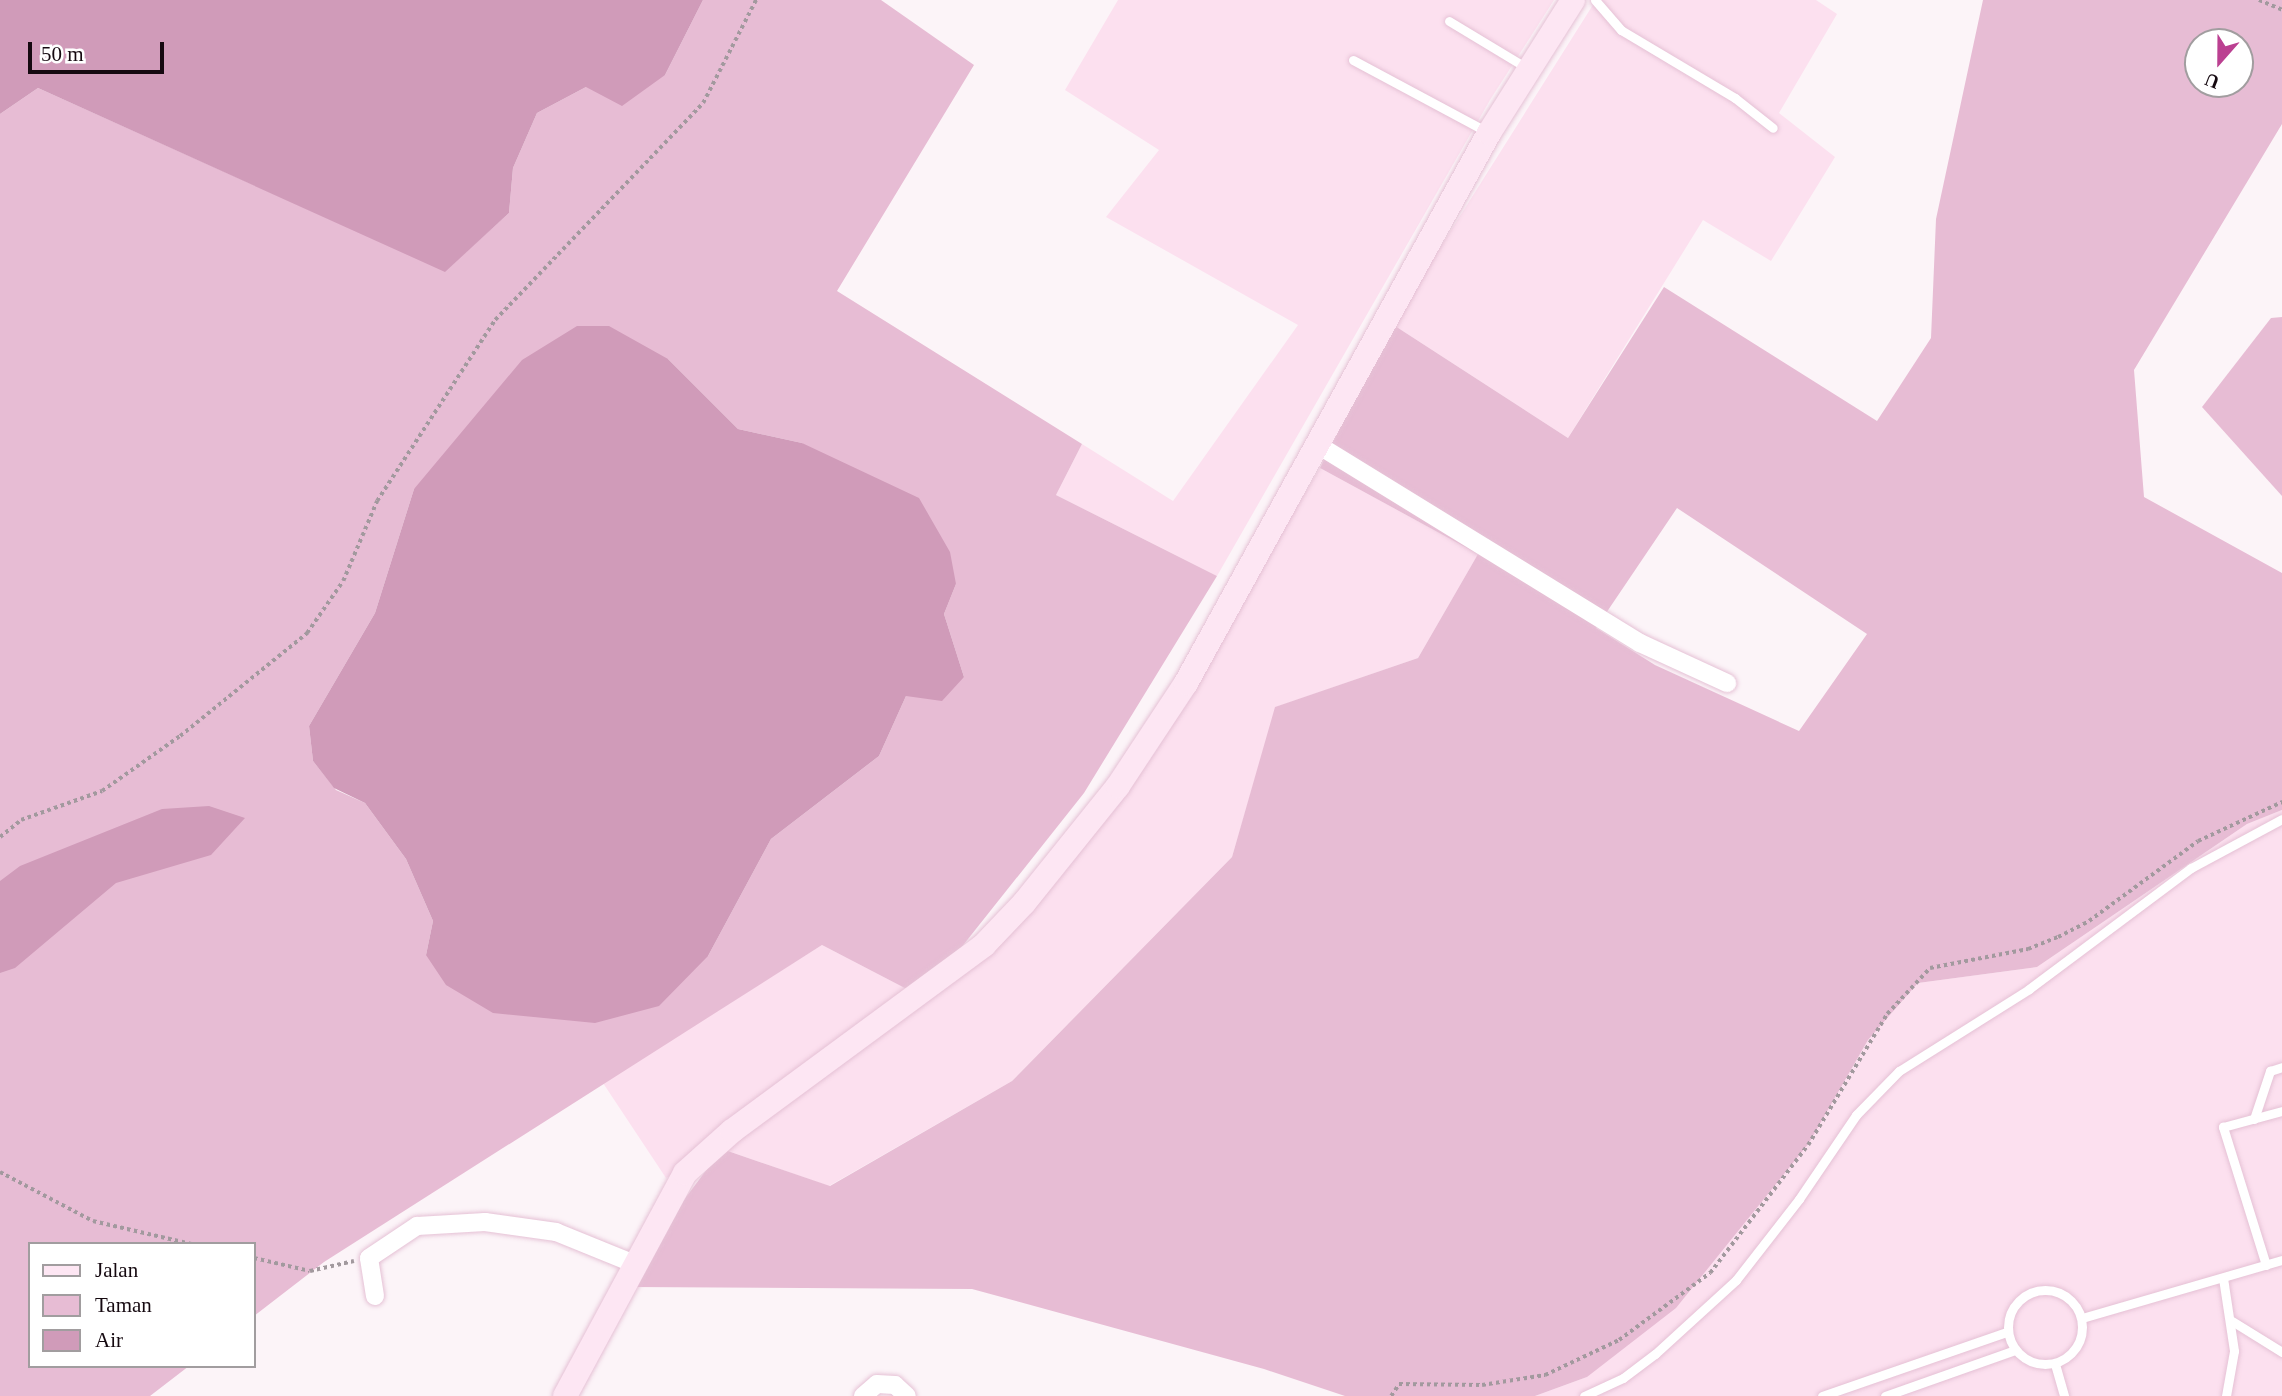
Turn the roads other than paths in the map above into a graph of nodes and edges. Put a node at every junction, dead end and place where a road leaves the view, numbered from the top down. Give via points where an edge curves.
1 (1573, 0) edge
2 (1595, 0) edge
3 (1448, 21) dead end
4 (1353, 60) dead end
5 (1527, 68) junction
6 (1773, 128) dead end
7 (1489, 133) junction
8 (1318, 445) junction
9 (1727, 684) dead end
10 (2282, 818) edge
11 (2282, 1067) edge
12 (2282, 1111) edge
13 (2254, 1119) junction
14 (2282, 1260) edge
15 (635, 1264) junction
16 (2266, 1265) junction
17 (2223, 1279) junction
18 (375, 1296) dead end
19 (2082, 1318) junction
20 (2232, 1321) junction
21 (2007, 1332) junction
22 (2015, 1350) junction
23 (2282, 1352) edge
24 (2055, 1364) junction
25 (565, 1396) edge
26 (863, 1396) edge
27 (907, 1396) edge
28 (1584, 1396) edge
29 (1822, 1396) edge
30 (1885, 1396) edge
31 (2064, 1396) edge
32 (2226, 1396) edge

1 - 5 main road
2 - 6 lane via 1621,30 1735,98
3 - 5 lane
4 - 7 lane
5 - 7 main road
7 - 8 main road
8 - 9 street via 1640,643
8 - 15 main road via 1186,684 1118,786 1024,904 984,945 732,1131 685,1173
10 - 28 lane via 2191,868 2029,989 1899,1071 1856,1115 1736,1280 1655,1354 1623,1377
11 - 13 lane via 2270,1071
12 - 13 lane
13 - 16 lane via 2223,1127
14 - 16 lane
15 - 18 street via 556,1232 485,1222 418,1226 369,1258
15 - 25 main road
16 - 17 lane
17 - 19 lane
17 - 20 lane
19 - 21 lane via 2064,1294 2043,1289 2024,1296 2010,1311
19 - 24 lane via 2080,1343 2070,1357
20 - 23 lane
20 - 32 lane via 2234,1351
21 - 22 lane
21 - 29 lane
22 - 24 lane via 2033,1363
22 - 30 lane
24 - 31 lane
26 - 27 street via 877,1384 895,1385

